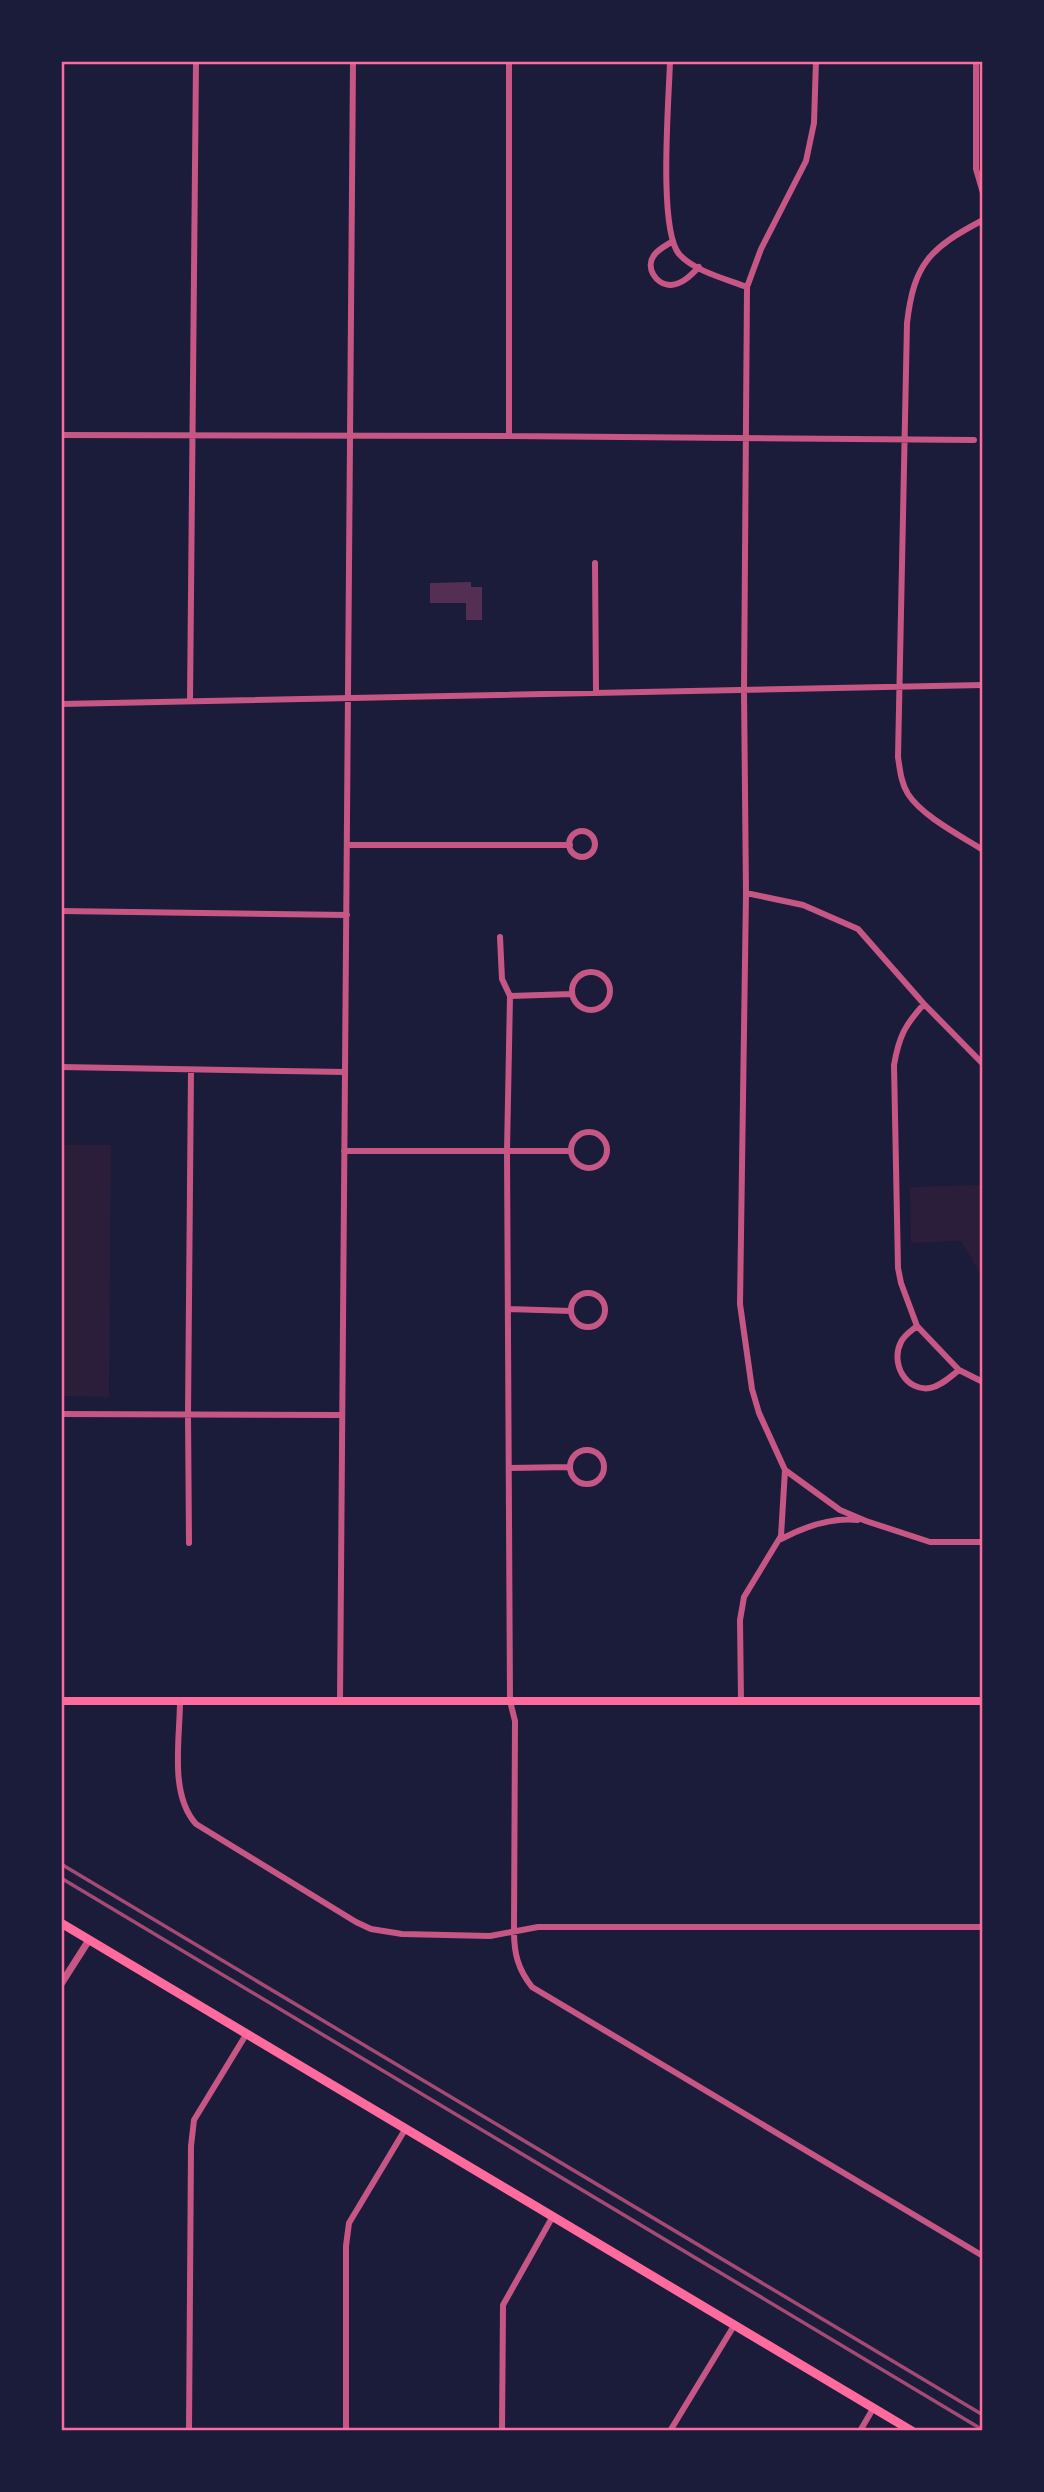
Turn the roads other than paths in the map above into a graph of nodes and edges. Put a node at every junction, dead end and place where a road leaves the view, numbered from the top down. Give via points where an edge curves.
1 (195, 61) edge
2 (353, 61) edge
3 (509, 61) edge
4 (670, 61) edge
5 (816, 61) edge
6 (976, 61) edge
7 (983, 192) edge
8 (983, 220) edge
9 (673, 240) junction
10 (699, 267) junction
11 (747, 287) junction
12 (61, 435) edge
13 (350, 435) junction
14 (192, 436) junction
15 (509, 436) junction
16 (747, 438) junction
17 (904, 439) junction
18 (974, 440) dead end
19 (594, 563) dead end
20 (983, 685) edge
21 (900, 686) junction
22 (744, 691) junction
23 (596, 692) junction
24 (349, 697) junction
25 (190, 701) junction
26 (61, 704) edge
27 (347, 845) junction
28 (570, 845) junction
29 (983, 850) edge
30 (746, 893) junction
31 (61, 911) edge
32 (347, 915) junction
33 (500, 937) dead end
34 (572, 994) junction
35 (510, 996) junction
36 (924, 1004) junction
37 (983, 1063) edge
38 (61, 1067) edge
39 (191, 1070) junction
40 (345, 1072) junction
41 (344, 1151) junction
42 (507, 1151) junction
43 (570, 1152) junction
44 (508, 1309) junction
45 (571, 1311) junction
46 (916, 1326) junction
47 (958, 1370) junction
48 (983, 1382) edge
49 (61, 1414) edge
50 (188, 1415) junction
51 (342, 1415) junction
52 (569, 1467) junction
53 (509, 1468) junction
54 (785, 1470) junction
55 (866, 1521) junction
56 (780, 1540) junction
57 (983, 1542) edge
58 (189, 1543) dead end
59 (61, 1701) edge
60 (180, 1701) junction
61 (340, 1701) junction
62 (510, 1701) junction
63 (741, 1701) junction
64 (983, 1701) edge
65 (61, 1923) edge
66 (983, 1927) edge
67 (514, 1931) junction
68 (89, 1940) junction
69 (61, 1984) edge
70 (247, 2033) junction
71 (406, 2128) junction
72 (553, 2216) junction
73 (983, 2256) edge
74 (735, 2324) junction
75 (874, 2407) junction
76 (189, 2431) edge
77 (346, 2431) edge
78 (502, 2431) edge
79 (670, 2431) edge
80 (860, 2431) edge
81 (912, 2431) edge

1 - 14 street
2 - 13 street
3 - 15 street
4 - 9 street via 667,201
5 - 11 street via 814,123 806,161 761,248
6 - 7 street via 976,169
8 - 17 street via 937,248 918,271 907,323
9 - 10 street via 679,254
9 - 10 street via 654,254 651,262 658,281 671,285 686,280
10 - 11 street
11 - 16 street
12 - 14 street
13 - 14 street
13 - 15 street
13 - 24 street
14 - 25 street
15 - 16 street
16 - 17 street
16 - 22 street
17 - 18 street
17 - 21 street
19 - 23 street
20 - 21 street
21 - 22 street
21 - 29 street via 898,757 909,795
22 - 23 street
22 - 30 street
23 - 24 street
24 - 25 street
24 - 27 street
25 - 26 street
27 - 28 street
27 - 32 street
28 - 28 street via 583,857 595,842 583,831 575,834
30 - 36 street via 803,905 858,929
30 - 54 street via 740,1304 752,1390
31 - 32 street
32 - 40 street
33 - 35 street via 502,979
34 - 34 street via 578,1004 595,1010 609,998 609,986 602,976 590,973 579,977
34 - 35 street
35 - 42 street
36 - 37 street
36 - 46 street via 904,1028 894,1065 898,1268
38 - 39 street
39 - 40 street
39 - 50 street
40 - 41 street
41 - 42 street
41 - 51 street
42 - 43 street
42 - 44 street
43 - 43 street via 575,1162 592,1168 606,1158 607,1146 601,1136 586,1132 572,1141
44 - 45 street
44 - 53 street
45 - 45 street via 579,1325 590,1327 604,1318 605,1307 600,1297 589,1293 578,1296
46 - 47 street
46 - 47 street via 899,1344 898,1369 906,1380 916,1388 931,1388
47 - 48 street
49 - 50 street
50 - 51 street
50 - 58 street
51 - 61 street
52 - 52 street via 577,1481 587,1484 601,1476 604,1466 600,1456 586,1450 573,1457
52 - 53 street
53 - 62 street
54 - 55 street via 840,1510
54 - 56 street
55 - 56 street via 824,1522
55 - 57 street via 930,1542
56 - 63 street via 744,1597
59 - 60 main road
60 - 61 main road
60 - 67 street via 179,1788 196,1824 371,1929 394,1934 490,1936
61 - 62 main road
62 - 63 main road
62 - 67 street via 515,1721
63 - 64 main road
65 - 68 main road
66 - 67 street via 538,1927
67 - 73 street via 515,1954 532,1987
68 - 69 street
68 - 70 main road
70 - 71 main road
70 - 76 street via 194,2120
71 - 72 main road
71 - 77 street via 349,2223
72 - 74 main road
72 - 78 street via 503,2305
74 - 75 main road
74 - 79 street
75 - 80 street
75 - 81 main road

